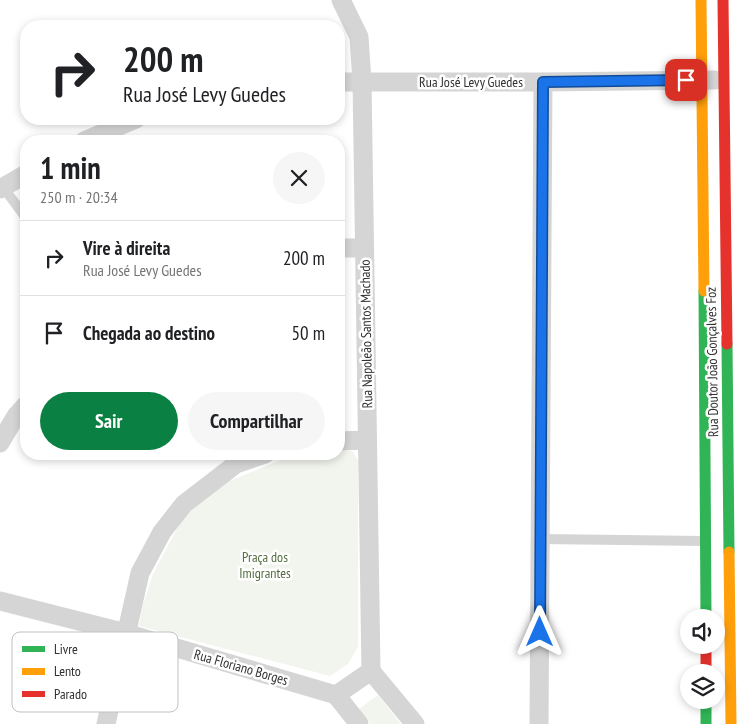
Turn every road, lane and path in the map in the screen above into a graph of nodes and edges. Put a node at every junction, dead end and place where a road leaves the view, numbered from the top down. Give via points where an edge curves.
1 (341, 0) edge
2 (701, 0) edge
3 (723, 0) edge
4 (704, 80) junction
5 (724, 80) junction
6 (362, 81) junction
7 (345, 82) edge
8 (543, 82) junction
9 (122, 125) edge
10 (98, 135) edge
11 (20, 177) edge
12 (1, 188) edge
13 (20, 211) edge
14 (345, 248) edge
15 (364, 248) junction
16 (20, 412) edge
17 (367, 440) junction
18 (345, 441) edge
19 (0, 443) edge
20 (248, 460) edge
21 (540, 539) junction
22 (706, 541) junction
23 (0, 601) edge
24 (706, 609) edge
25 (735, 615) edge
26 (122, 632) edge
27 (126, 632) edge
28 (178, 648) edge
29 (371, 671) junction
30 (336, 695) junction
31 (706, 709) edge
32 (359, 724) edge
33 (415, 724) edge
34 (539, 724) edge
35 (706, 724) edge
36 (731, 724) edge

1 - 6 street, Rua Napoleão Santos Machado via 359,37
2 - 4 street, Rua Doutor João Gonçalves Foz
3 - 5 street, Rua Doutor João Gonçalves Foz
4 - 5 street, Rua José Levy Guedes
4 - 8 street, Rua José Levy Guedes
4 - 22 street, Rua Doutor João Gonçalves Foz
5 - 25 street, Rua Doutor João Gonçalves Foz
6 - 7 street, Rua José Levy Guedes
6 - 8 street, Rua José Levy Guedes
6 - 15 street, Rua Napoleão Santos Machado
8 - 21 street
9 - 10 street
11 - 12 street
12 - 13 lane
14 - 15 street
15 - 17 street, Rua Napoleão Santos Machado
16 - 19 street
17 - 18 street
17 - 29 street, Rua Napoleão Santos Machado
20 - 27 street via 236,464 184,504 162,532 140,573
21 - 22 lane
21 - 34 street
22 - 24 street, Rua Doutor João Gonçalves Foz
23 - 26 street, Rua Floriano Borges
25 - 36 street, Rua Doutor João Gonçalves Foz
28 - 30 street, Rua Floriano Borges
29 - 30 street
29 - 33 street
30 - 32 street
31 - 35 street

